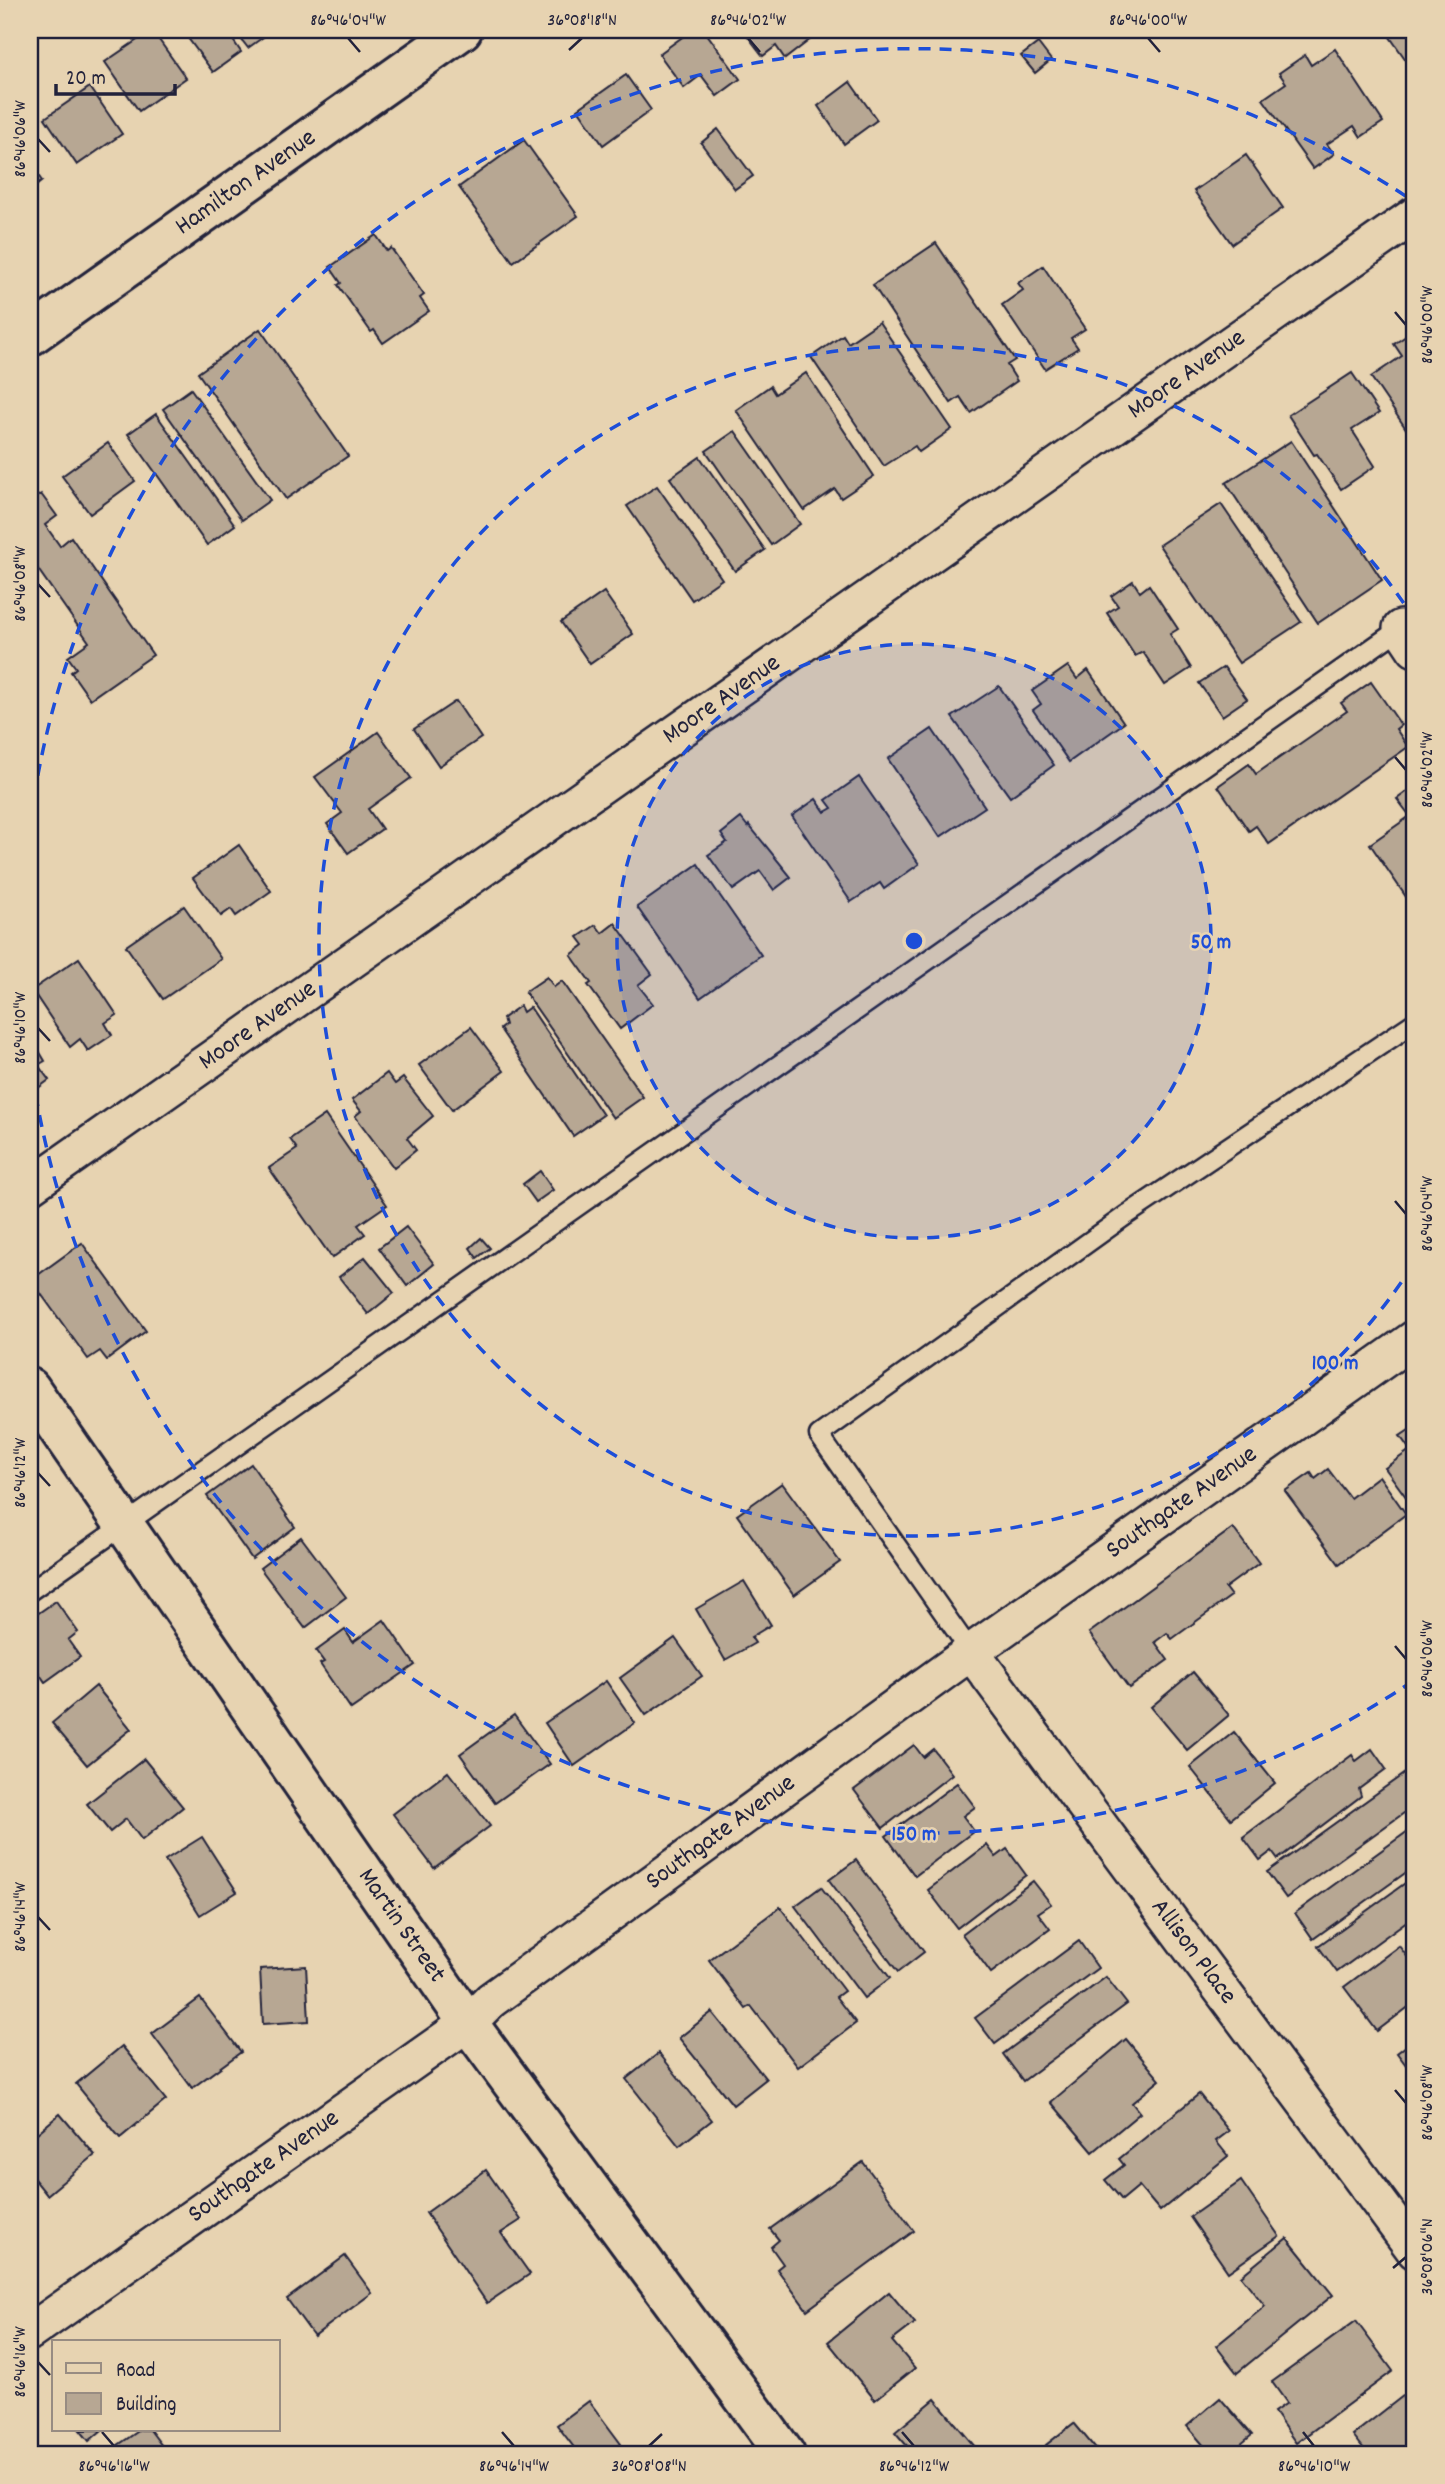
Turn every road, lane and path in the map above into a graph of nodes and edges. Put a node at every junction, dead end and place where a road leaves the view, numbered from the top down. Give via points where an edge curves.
1 (461, 30) edge
2 (1415, 215) edge
3 (30, 336) edge
4 (1410, 632) edge
5 (1415, 1022) edge
6 (30, 1186) edge
7 (1415, 1338) edge
8 (30, 1388) edge
9 (123, 1526) junction
10 (30, 1591) edge
11 (971, 1653) junction
12 (468, 2023) junction
13 (1415, 2251) edge
14 (30, 2332) edge
15 (785, 2454) edge

1 - 3 street, Hamilton Avenue
2 - 6 street, Moore Avenue
4 - 9 lane
5 - 11 lane via 1125,1216 820,1435
7 - 11 street, Southgate Avenue
8 - 9 street, Martin Street
9 - 10 lane
9 - 12 street, Martin Street
11 - 12 street, Southgate Avenue via 491,2000
11 - 13 street, Allison Place
12 - 14 street, Southgate Avenue
12 - 15 street, Martin Street

